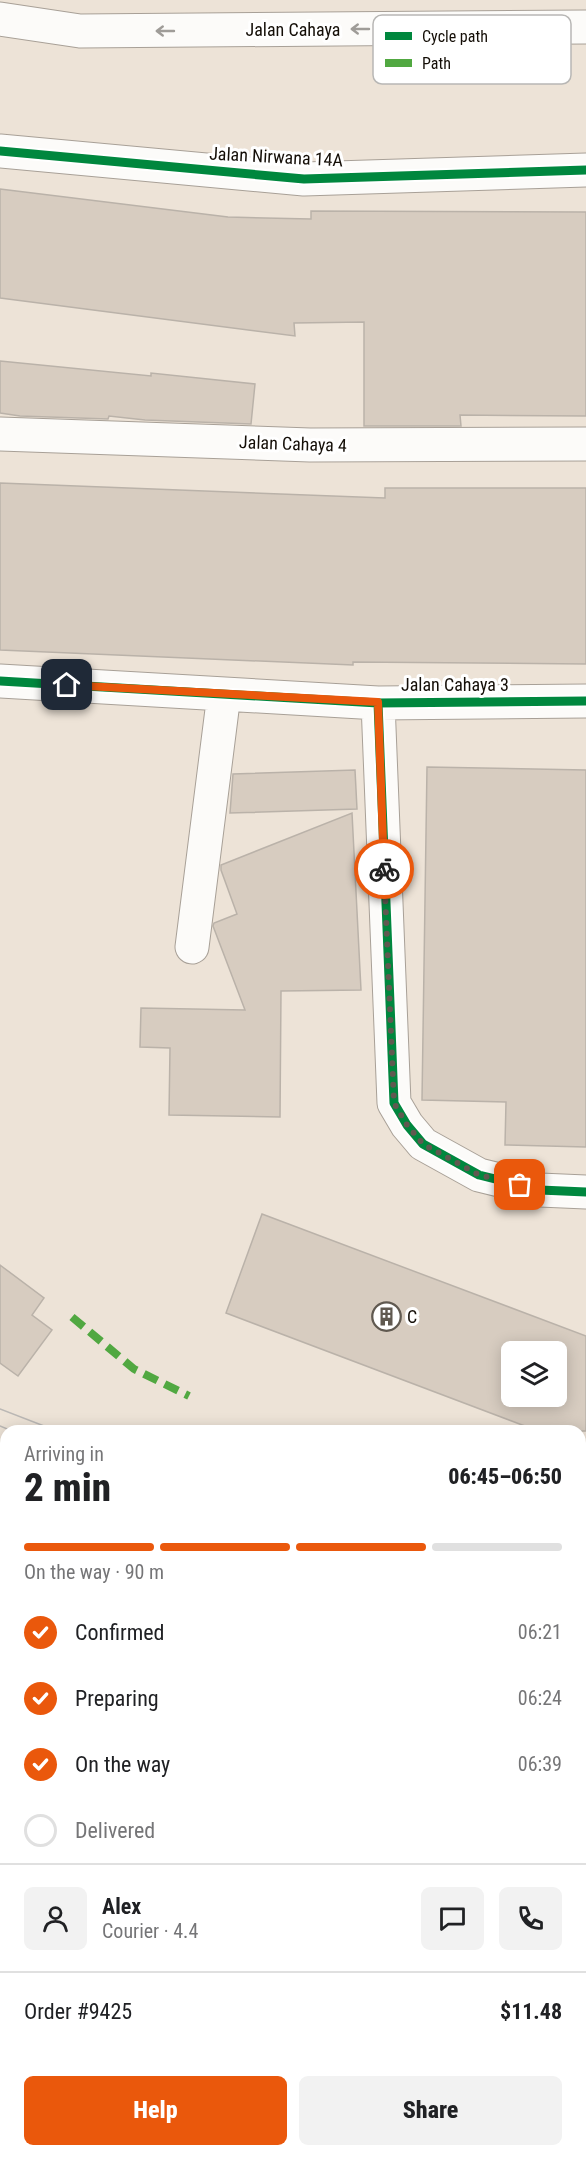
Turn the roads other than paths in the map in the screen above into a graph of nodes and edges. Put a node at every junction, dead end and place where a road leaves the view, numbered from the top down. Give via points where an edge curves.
1 (0, 19) edge
2 (571, 27) edge
3 (586, 27) edge
4 (373, 29) edge
5 (0, 151) edge
6 (586, 170) edge
7 (0, 434) edge
8 (586, 444) edge
9 (0, 681) edge
10 (224, 694) junction
11 (586, 701) edge
12 (378, 702) junction
13 (192, 947) dead end
14 (586, 1192) edge

4 -> 1 street, Jalan Cahaya via 80,31
3 -> 2 street, Jalan Cahaya
5 - 6 street, Jalan Nirwana 14A via 304,179
7 - 8 street, Jalan Cahaya 4 via 310,445
9 - 10 street, Jalan Cahaya 3
10 - 12 street, Jalan Cahaya 3
10 - 13 street
11 - 12 street, Jalan Cahaya 3
12 - 14 street via 394,1103 423,1144 479,1175 540,1190

